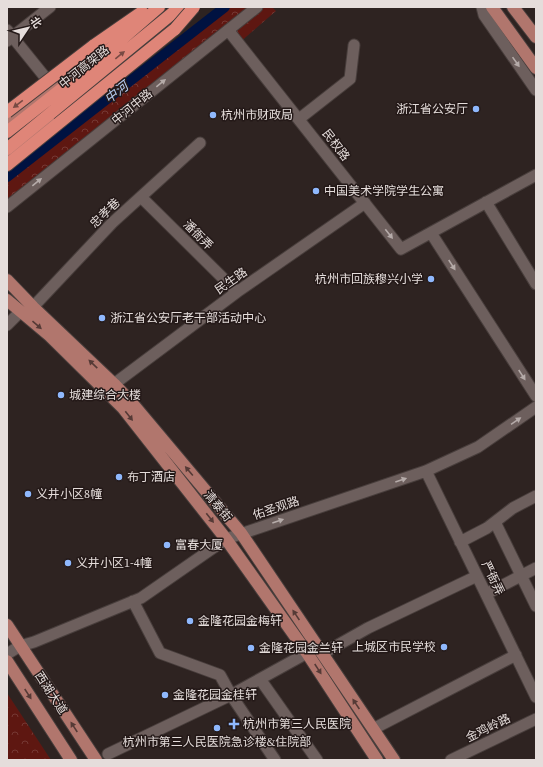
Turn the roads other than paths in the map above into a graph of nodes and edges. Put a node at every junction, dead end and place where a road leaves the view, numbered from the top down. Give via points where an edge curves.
1 (50, 7) edge
2 (151, 7) edge
3 (159, 7) edge
4 (180, 7) edge
5 (195, 7) edge
6 (257, 7) edge
7 (482, 7) edge
8 (492, 7) edge
9 (513, 7) edge
10 (228, 30) junction
11 (9, 36) edge
12 (536, 37) edge
13 (354, 45) dead end
14 (536, 68) edge
15 (53, 88) junction
16 (536, 90) edge
17 (7, 112) edge
18 (299, 119) junction
19 (7, 124) edge
20 (7, 132) edge
21 (200, 143) dead end
22 (7, 149) edge
23 (7, 156) edge
24 (7, 165) edge
25 (536, 175) edge
26 (141, 196) junction
27 (486, 202) junction
28 (365, 203) junction
29 (7, 207) edge
30 (431, 233) junction
31 (535, 279) edge
32 (7, 280) edge
33 (237, 292) junction
34 (7, 300) edge
35 (33, 307) junction
36 (21, 311) junction
37 (7, 325) edge
38 (114, 384) junction
39 (536, 396) edge
40 (536, 407) edge
41 (426, 471) junction
42 (536, 496) edge
43 (495, 522) junction
44 (241, 533) junction
45 (226, 538) junction
46 (460, 542) junction
47 (536, 568) edge
48 (477, 576) junction
49 (521, 576) junction
50 (486, 594) junction
51 (133, 601) junction
52 (536, 606) edge
53 (7, 625) edge
54 (20, 646) junction
55 (307, 653) junction
56 (7, 654) edge
57 (322, 654) junction
58 (516, 655) junction
59 (7, 661) edge
60 (260, 679) junction
61 (231, 695) junction
62 (536, 697) edge
63 (536, 719) edge
64 (372, 729) junction
65 (108, 754) dead end
66 (71, 760) edge
67 (96, 760) edge
68 (275, 760) edge
69 (317, 760) edge
70 (377, 760) edge
71 (394, 760) edge
72 (452, 760) edge

1 - 11 street
2 - 15 main road
2 -> 17 highway, bridge via 94,46
3 - 20 highway, 中河高架路 via 92,65
22 -> 4 highway, 中河高架路
5 - 23 main road
5 - 24 highway, bridge via 175,29
6 - 10 street, 中河中路
7 -> 16 street via 484,15
8 - 14 main road
9 - 12 main road
10 - 18 street, 民权路
29 -> 10 street, 中河中路
11 - 15 street
13 - 18 street via 350,79
15 - 19 main road
18 - 28 street, 民权路
21 - 26 street, 忠孝巷
25 - 27 street
26 - 33 street, 潘衙弄
26 - 35 street, 忠孝巷
27 - 30 street
27 - 31 street
28 -> 30 street, 民权路 via 401,249
28 - 33 street, 民生路
30 -> 39 street
32 - 35 main road, 清泰街
33 - 38 street, 民生路
34 - 36 main road, 清泰街
38 -> 35 main road, 清泰街
36 - 37 street
36 -> 45 main road, 清泰街 via 50,336 122,408
44 -> 38 main road, 清泰街
41 -> 40 street, 佑圣观路 via 478,446
44 -> 41 street, 佑圣观路
41 - 46 street, 严衙弄
42 - 43 street via 513,508
43 - 46 street
43 - 49 street
44 - 45 street, 佑圣观路
57 -> 44 main road, 清泰街
45 - 51 street, 佑圣观路 via 141,598
45 - 55 main road, 清泰街
46 - 48 street, 严衙弄
47 - 49 street
48 - 50 street, 严衙弄
48 - 57 street via 368,628
49 - 50 street
49 - 52 street
50 - 58 street, 严衙弄
51 - 54 street, 佑圣观路
51 - 61 street via 160,653 220,675
53 - 54 main road, 西湖大道
54 - 56 street, 佑圣观路
67 -> 54 main road, 西湖大道
55 - 60 street
55 -> 70 main road, 清泰街
64 -> 57 main road, 清泰街
58 - 62 street, 严衙弄
58 - 64 street
59 -> 66 main road, 西湖大道
60 - 61 street
60 - 69 street
61 - 65 street
61 - 68 street
63 - 72 street, 金鸡岭路
64 - 71 main road, 清泰街

